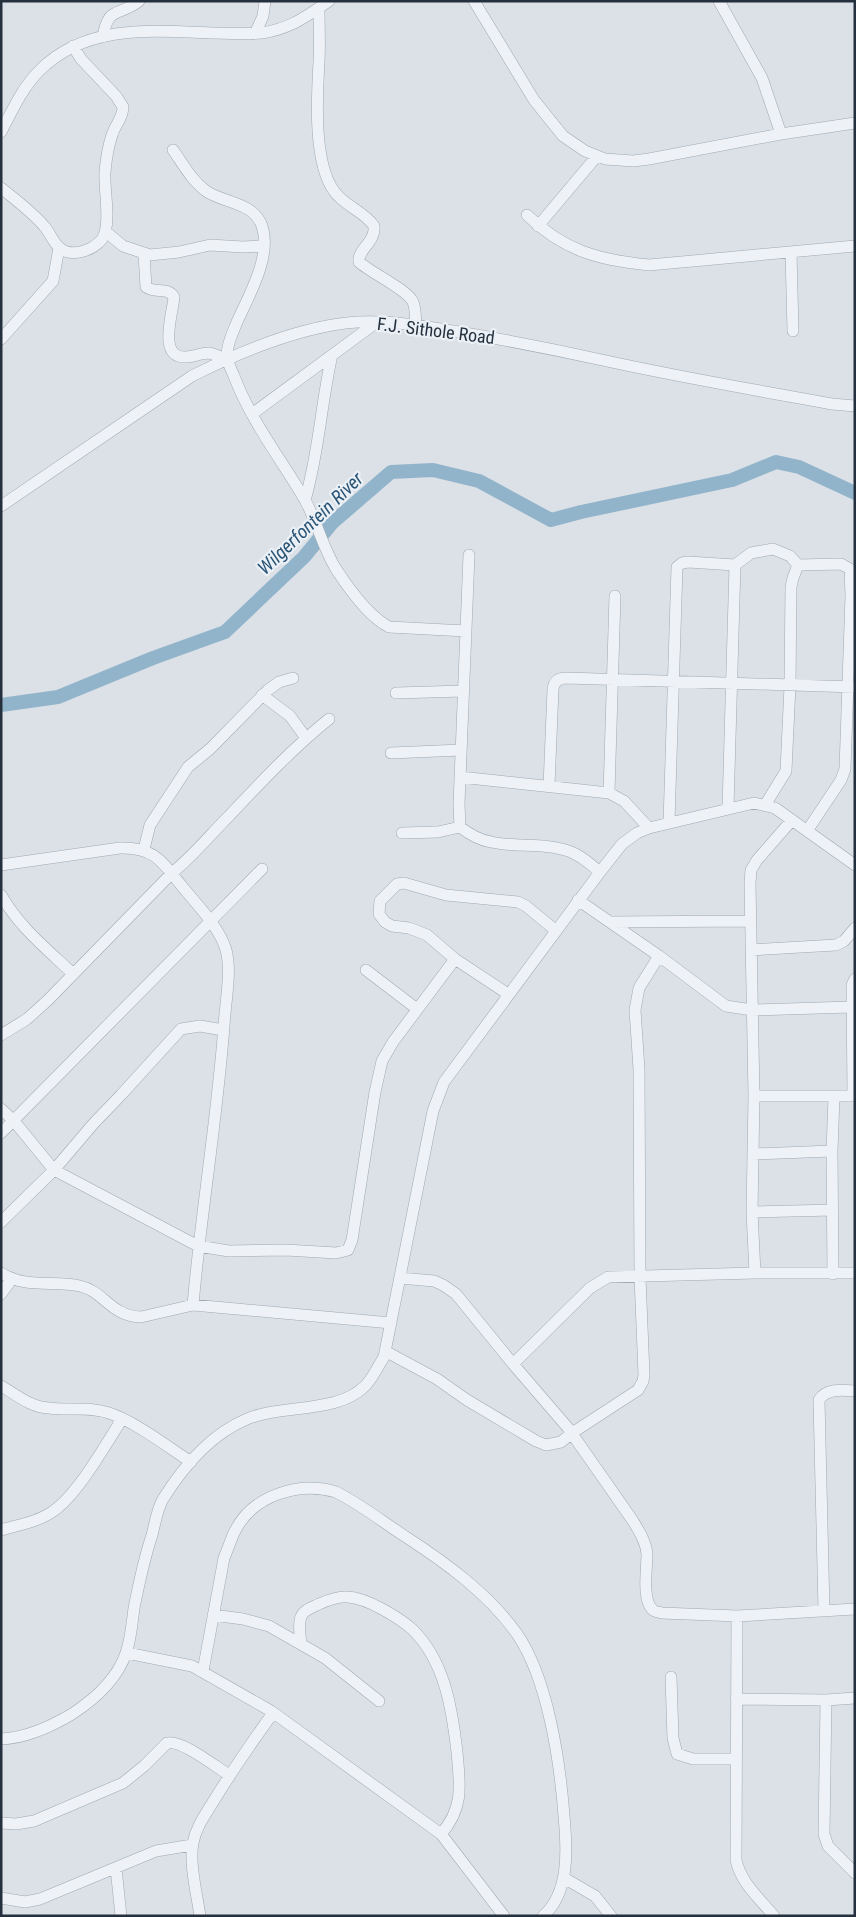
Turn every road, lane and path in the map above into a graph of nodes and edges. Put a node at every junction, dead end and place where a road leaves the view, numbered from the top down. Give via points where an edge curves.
1 (139, 1) edge
2 (265, 1) edge
3 (330, 1) edge
4 (474, 1) edge
5 (719, 1) edge
6 (319, 8) junction
7 (255, 34) junction
8 (103, 36) junction
9 (72, 46) junction
10 (855, 123) edge
11 (1, 132) edge
12 (780, 134) junction
13 (173, 150) dead end
14 (596, 156) junction
15 (1, 188) edge
16 (527, 215) dead end
17 (538, 226) junction
18 (105, 231) junction
19 (263, 246) junction
20 (855, 246) edge
21 (59, 248) junction
22 (790, 252) junction
23 (144, 254) junction
24 (377, 322) junction
25 (416, 325) junction
26 (793, 331) dead end
27 (1, 339) edge
28 (332, 355) junction
29 (228, 360) junction
30 (855, 406) edge
31 (252, 414) junction
32 (307, 505) junction
33 (1, 506) edge
34 (469, 555) dead end
35 (735, 565) junction
36 (798, 565) junction
37 (615, 596) dead end
38 (853, 596) edge
39 (466, 632) junction
40 (293, 678) dead end
41 (613, 680) junction
42 (672, 682) junction
43 (730, 684) junction
44 (790, 686) junction
45 (851, 687) edge
46 (464, 691) junction
47 (396, 693) dead end
48 (262, 695) junction
49 (329, 719) dead end
50 (306, 738) junction
51 (461, 750) junction
52 (391, 753) dead end
53 (460, 777) junction
54 (549, 786) junction
55 (609, 793) junction
56 (765, 805) junction
57 (728, 808) junction
58 (792, 820) junction
59 (668, 823) junction
60 (460, 827) junction
61 (648, 828) junction
62 (807, 831) junction
63 (402, 834) dead end
64 (144, 849) junction
65 (1, 865) edge
66 (855, 865) edge
67 (262, 869) dead end
68 (600, 872) junction
69 (172, 873) junction
70 (1, 895) edge
71 (578, 900) junction
72 (750, 921) junction
73 (210, 922) junction
74 (610, 922) junction
75 (855, 928) edge
76 (556, 930) junction
77 (751, 950) junction
78 (659, 956) junction
79 (455, 959) junction
80 (366, 970) dead end
81 (73, 974) junction
82 (855, 979) edge
83 (508, 994) junction
84 (851, 1007) junction
85 (417, 1009) junction
86 (752, 1010) junction
87 (223, 1030) junction
88 (1, 1035) edge
89 (853, 1036) edge
90 (754, 1096) junction
91 (854, 1096) edge
92 (834, 1097) junction
93 (1, 1109) edge
94 (14, 1121) junction
95 (1, 1134) edge
96 (832, 1151) junction
97 (754, 1154) junction
98 (54, 1170) junction
99 (833, 1210) junction
100 (752, 1212) junction
101 (1, 1222) edge
102 (198, 1246) junction
103 (1, 1273) edge
104 (755, 1273) junction
105 (855, 1273) edge
106 (833, 1274) junction
107 (640, 1277) junction
108 (400, 1278) junction
109 (12, 1279) junction
110 (1, 1294) edge
111 (193, 1306) junction
112 (391, 1323) junction
113 (385, 1351) junction
114 (513, 1364) junction
115 (1, 1386) edge
116 (855, 1391) edge
117 (122, 1419) junction
118 (572, 1433) junction
119 (191, 1462) junction
120 (1, 1530) edge
121 (855, 1609) edge
122 (824, 1610) junction
123 (214, 1615) junction
124 (738, 1616) junction
125 (301, 1643) junction
126 (126, 1653) junction
127 (204, 1671) junction
128 (671, 1676) dead end
129 (855, 1698) edge
130 (736, 1699) junction
131 (826, 1700) junction
132 (379, 1701) dead end
133 (274, 1713) junction
134 (1, 1740) edge
135 (736, 1759) junction
136 (229, 1775) junction
137 (1, 1823) edge
138 (441, 1834) junction
139 (192, 1845) junction
140 (116, 1868) junction
141 (855, 1873) edge
142 (564, 1878) junction
143 (7, 1899) edge
144 (1, 1904) edge
145 (121, 1916) edge
146 (200, 1916) edge
147 (504, 1916) edge
148 (543, 1916) edge
149 (611, 1916) edge
150 (774, 1916) edge

1 - 8 street via 111,15 106,21
2 - 7 street
3 - 6 street
4 - 14 street via 550,122 563,136
5 - 12 street via 762,78
6 - 7 street via 281,30
6 - 25 street via 318,121 327,178 338,196 374,226 374,235 359,262 377,277 407,293 415,309
7 - 8 street via 132,31
8 - 9 street
9 - 11 street via 39,70 20,95
9 - 18 street via 123,107 122,117 113,133 106,168
10 - 12 street
12 - 14 street via 633,161
13 - 19 street via 194,180 207,192 246,208 258,217 263,230
14 - 17 street
15 - 21 street via 43,224
16 - 17 street
17 - 22 street via 553,238 588,254 634,264
18 - 21 street via 101,241 92,248 74,253
18 - 23 street via 123,246
19 - 23 street via 210,245 179,252
19 - 29 street via 259,274 231,337
20 - 22 street
21 - 27 street via 53,281
22 - 26 street
23 - 29 street via 146,288 168,291 174,297 169,340 172,352 179,357 210,353
24 - 25 street, F.J. Sithole Road
24 - 28 street
24 - 29 street, F.J. Sithole Road via 340,324 297,333
25 - 30 street, F.J. Sithole Road via 675,376
28 - 31 street
28 - 32 street
29 - 31 street
29 - 33 street, F.J. Sithole Road via 168,391
31 - 32 street
32 - 39 street via 335,568 380,622 389,628
34 - 39 street
35 - 36 street via 751,553 773,549 790,556
35 - 42 street via 688,562 677,567
35 - 43 street
36 - 38 street via 847,565
36 - 44 street via 791,588
37 - 41 street
38 - 45 street
39 - 46 street
40 - 48 street via 279,682
41 - 42 street
41 - 54 street via 566,678 555,682
41 - 55 street
42 - 43 street
42 - 59 street
43 - 44 street
43 - 57 street
44 - 45 street
44 - 56 street via 786,771
45 - 62 street via 844,773
46 - 47 street
46 - 51 street
48 - 50 street via 290,716
48 - 64 street via 188,767 150,825
49 - 50 street
50 - 69 street
51 - 52 street
51 - 53 street
53 - 54 street
53 - 60 street
54 - 55 street
55 - 61 street via 624,801
56 - 57 street via 754,803
56 - 58 street
57 - 59 street
58 - 62 street
58 - 72 street via 753,865
59 - 61 street
60 - 63 street
60 - 68 street via 491,842 573,852
61 - 68 street via 622,844
62 - 66 street
64 - 65 street via 120,848
64 - 69 street
67 - 73 street
68 - 71 street
69 - 73 street
69 - 81 street
70 - 81 street via 24,928
71 - 74 street
71 - 76 street
72 - 74 street
72 - 77 street
73 - 87 street via 226,952
73 - 94 street
74 - 78 street
75 - 77 street via 836,945
76 - 79 street via 518,902 446,895 408,883 397,884 380,901 378,914 385,922 427,935
76 - 83 street
77 - 86 street
78 - 86 street via 726,1006
78 - 107 street via 639,988 636,1010
79 - 83 street
79 - 85 street
80 - 85 street
81 - 88 street via 27,1018
82 - 84 street
83 - 108 street via 452,1069 438,1096
84 - 86 street
84 - 89 street
85 - 102 street via 382,1061 348,1250 323,1254 286,1250 230,1251
86 - 90 street
87 - 98 street via 200,1026 181,1029
87 - 102 street via 220,1084
89 - 91 street
90 - 92 street
90 - 97 street
91 - 92 street
92 - 96 street
93 - 94 street
94 - 95 street
94 - 98 street
96 - 97 street
96 - 99 street
97 - 100 street
98 - 101 street
98 - 102 street
99 - 100 street
99 - 106 street
100 - 104 street
102 - 111 street
103 - 109 street
104 - 106 street
104 - 107 street
105 - 106 street
107 - 114 street via 612,1276 597,1283
107 - 118 street via 643,1381 632,1395
108 - 112 street
108 - 114 street via 434,1282 456,1294
109 - 110 street
109 - 111 street via 82,1286 127,1316 141,1317
111 - 112 street
112 - 113 street
113 - 118 street via 437,1379 536,1441 554,1445
113 - 119 street via 366,1385 353,1395 334,1402 280,1410 247,1419 220,1436
114 - 118 street
115 - 117 street via 33,1405 90,1408
116 - 122 street via 829,1392 819,1400
117 - 119 street
117 - 120 street via 76,1488 53,1511 39,1519
118 - 124 street via 640,1534 646,1554 646,1595 652,1609 662,1613
119 - 126 street via 162,1502 140,1573
121 - 122 street
122 - 124 street
123 - 125 street via 269,1626
123 - 127 street
123 - 142 street via 224,1558 237,1527 252,1510 281,1492 310,1489 336,1492 433,1556 479,1592 508,1623 536,1669 552,1729 562,1790 566,1850
124 - 130 street
125 - 132 street
125 - 138 street via 301,1617 305,1610 347,1596 368,1602 399,1620 426,1648 451,1706 459,1774 460,1797 454,1816
126 - 127 street via 182,1663
126 - 134 street via 113,1678 85,1705 64,1719 31,1733
127 - 133 street
128 - 135 street via 676,1754 693,1759
129 - 131 street
130 - 131 street
130 - 135 street
131 - 141 street via 824,1834 828,1846
133 - 136 street
133 - 138 street
135 - 150 street via 736,1860 746,1884
136 - 137 street via 171,1742 123,1783 34,1821
136 - 139 street via 202,1819
138 - 147 street
139 - 140 street via 156,1851
139 - 146 street
140 - 143 street via 40,1899 25,1902
140 - 145 street
142 - 148 street via 556,1902
142 - 149 street via 595,1896
143 - 144 street

